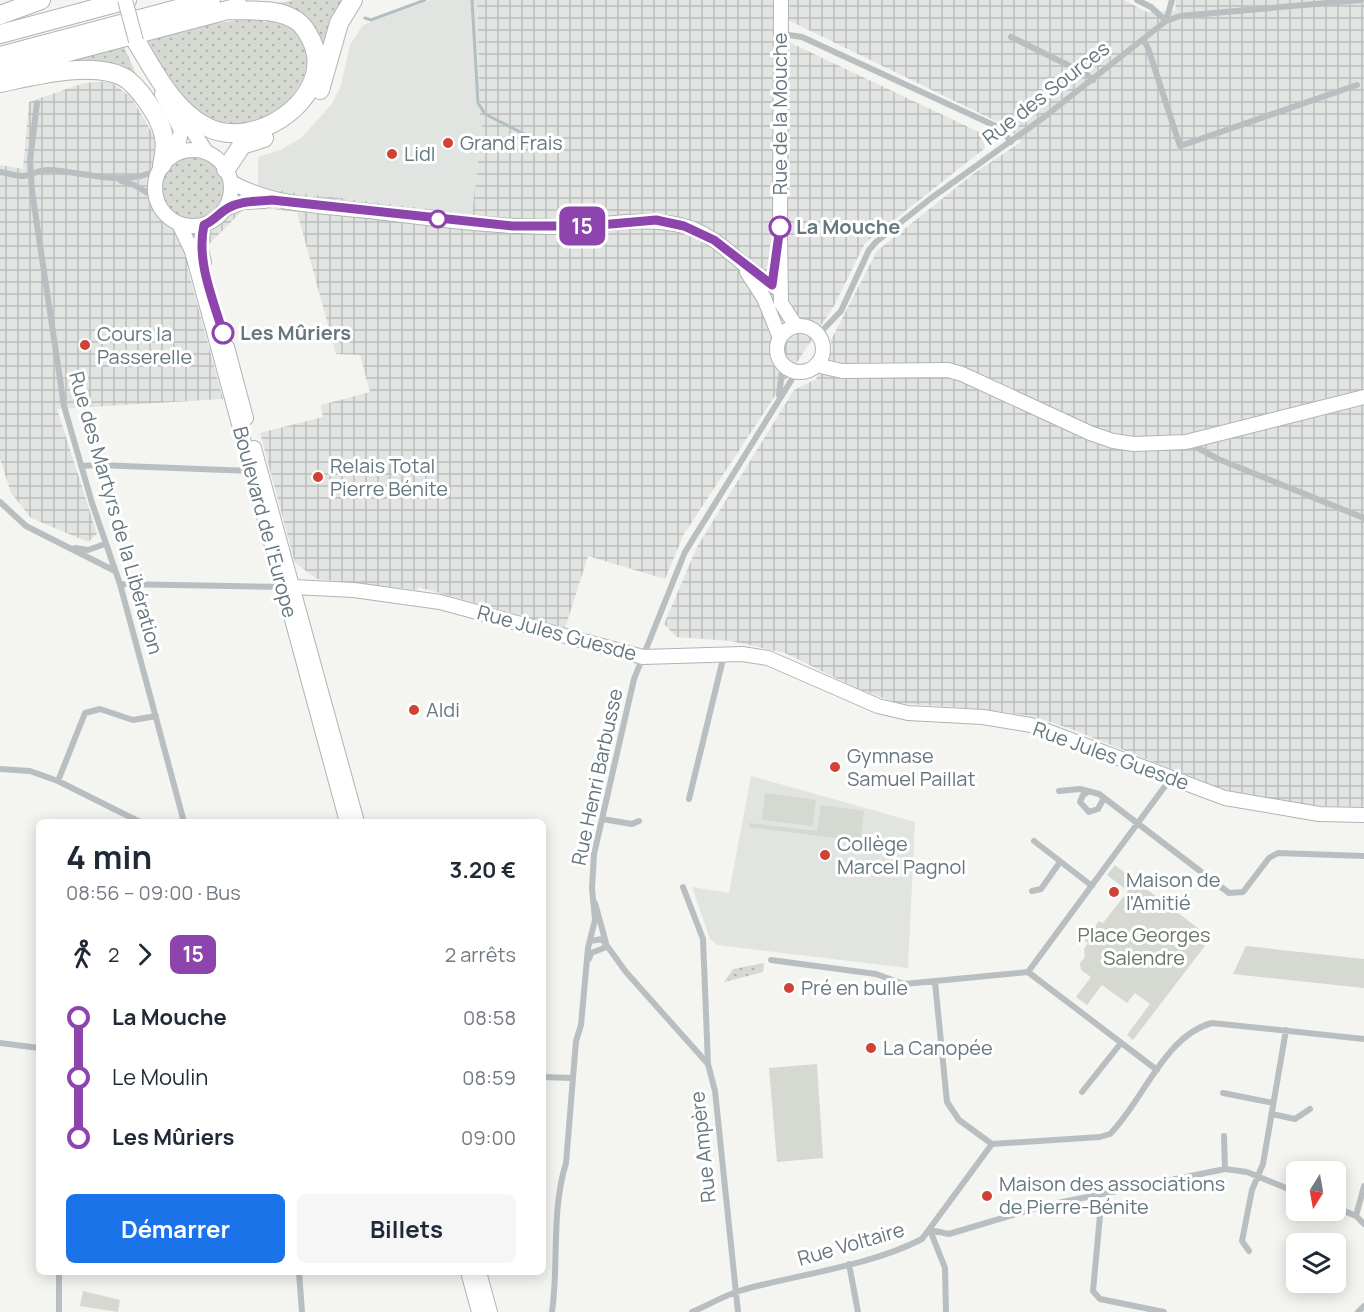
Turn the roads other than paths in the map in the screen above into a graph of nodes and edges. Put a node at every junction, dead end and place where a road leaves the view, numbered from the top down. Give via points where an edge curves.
1 (41, 0) edge
2 (79, 0) edge
3 (126, 0) edge
4 (211, 0) edge
5 (264, 0) edge
6 (353, 0) edge
7 (781, 0) edge
8 (1137, 0) edge
9 (1172, 0) edge
10 (1361, 0) edge
11 (229, 10) junction
12 (0, 15) edge
13 (0, 21) edge
14 (1166, 21) junction
15 (0, 34) edge
16 (781, 34) junction
17 (1011, 37) dead end
18 (1143, 39) junction
19 (136, 41) junction
20 (0, 56) edge
21 (0, 70) edge
22 (153, 78) junction
23 (1093, 80) junction
24 (0, 83) edge
25 (1357, 85) dead end
26 (37, 103) dead end
27 (1011, 142) junction
28 (177, 153) junction
29 (207, 153) junction
30 (160, 167) junction
31 (0, 172) edge
32 (30, 173) junction
33 (228, 175) junction
34 (109, 178) junction
35 (155, 197) junction
36 (272, 200) junction
37 (225, 210) junction
38 (178, 224) junction
39 (204, 225) junction
40 (740, 260) junction
41 (776, 287) junction
42 (769, 309) junction
43 (796, 326) junction
44 (818, 334) junction
45 (780, 338) junction
46 (819, 360) junction
47 (783, 364) junction
48 (797, 371) junction
49 (1364, 397) edge
50 (774, 410) junction
51 (1186, 442) junction
52 (81, 466) junction
53 (251, 471) junction
54 (0, 502) edge
55 (1364, 518) edge
56 (105, 544) junction
57 (71, 548) junction
58 (116, 572) junction
59 (120, 584) junction
60 (288, 587) junction
61 (724, 655) junction
62 (643, 657) junction
63 (156, 716) junction
64 (0, 769) edge
65 (1171, 777) junction
66 (58, 781) junction
67 (1059, 791) dead end
68 (1088, 792) junction
69 (1104, 798) junction
70 (688, 799) dead end
71 (1364, 815) edge
72 (134, 819) edge
73 (183, 819) edge
74 (345, 819) edge
75 (356, 819) edge
76 (602, 819) junction
77 (639, 820) dead end
78 (1137, 824) junction
79 (1034, 841) dead end
80 (1364, 856) edge
81 (1060, 862) junction
82 (1092, 886) junction
83 (683, 887) dead end
84 (1032, 891) dead end
85 (593, 899) junction
86 (590, 941) junction
87 (606, 943) junction
88 (771, 960) dead end
89 (587, 965) junction
90 (1028, 972) junction
91 (935, 982) junction
92 (1286, 1030) junction
93 (1364, 1039) edge
94 (0, 1043) edge
95 (1121, 1043) junction
96 (36, 1048) edge
97 (708, 1064) junction
98 (1157, 1070) junction
99 (546, 1077) edge
100 (572, 1078) junction
101 (1082, 1092) dead end
102 (1222, 1093) dead end
103 (1274, 1102) junction
104 (1310, 1109) dead end
105 (1272, 1114) junction
106 (1224, 1136) dead end
107 (992, 1144) junction
108 (1225, 1169) junction
109 (1258, 1176) junction
110 (1364, 1186) edge
111 (1286, 1188) edge
112 (1094, 1196) junction
113 (1346, 1212) edge
114 (1356, 1216) junction
115 (1364, 1224) edge
116 (930, 1230) junction
117 (1250, 1251) dead end
118 (849, 1264) junction
119 (59, 1275) edge
120 (299, 1275) edge
121 (469, 1275) edge
122 (480, 1275) edge
123 (735, 1292) junction
124 (1364, 1306) edge
125 (58, 1312) edge
126 (302, 1312) edge
127 (479, 1312) edge
128 (490, 1312) edge
129 (552, 1312) edge
130 (692, 1312) edge
131 (738, 1312) edge
132 (858, 1312) edge
133 (946, 1312) edge
134 (1164, 1312) edge
135 (1358, 1312) edge

1 - 12 highway
2 - 13 highway
3 - 15 highway
3 - 19 street, bridge
4 - 20 highway
5 - 11 highway
6 - 33 highway via 339,22 325,76 308,108 289,126 242,145
7 - 16 street, Rue de la Mouche
8 - 14 street via 1152,7
9 - 14 street
10 - 14 street, Rue des Sources via 1180,16
11 - 19 highway via 266,11 294,18 311,38 315,52 311,86 289,114 273,125 237,133 206,127 180,106
11 - 21 highway
14 - 18 street, Rue des Sources
16 - 27 street via 802,37 1000,128
16 - 41 street, Rue de la Mouche via 782,256
17 - 23 street
18 - 23 street, Rue des Sources
18 - 25 street via 1180,146
19 - 22 street
22 - 28 street via 181,129
22 - 29 street
23 - 27 street, Rue des Sources
24 - 30 highway via 84,70 104,71 126,79 144,97 164,133 166,151
26 - 32 street, Rue des Martyrs de la Libération
27 - 44 street, Rue des Sources via 876,242 841,311
28 - 29 street
28 - 30 street
29 - 33 street via 218,159
30 - 34 street via 143,177
30 - 35 street
31 - 32 street via 22,176
32 - 34 street via 50,170
32 - 52 street, Rue des Martyrs de la Libération via 62,396
33 - 36 street
33 - 37 street via 230,196
34 - 35 street via 134,184
35 - 38 street via 166,216
36 - 37 street via 243,202
36 - 40 street via 512,226 588,226 656,220 702,233
37 - 39 street
38 - 39 street
38 - 53 street, Boulevard de l'Europe via 192,251
39 - 60 street, Boulevard de l'Europe via 202,255
40 - 41 street
40 - 42 street
41 - 42 street, Rue de la Mouche
41 - 43 street, Rue de la Mouche via 783,310
42 - 45 street
43 - 44 street via 808,327
43 - 45 street
44 - 46 street via 822,341
45 - 47 street via 777,349
46 - 48 street
46 - 51 street via 842,371 948,370 1113,441
47 - 48 street
47 - 50 street, Rue Henri Barbusse
48 - 50 street, Rue Henri Barbusse
49 - 51 street
50 - 62 street, Rue Henri Barbusse via 689,545
51 - 55 street
52 - 53 street
52 - 56 street, Rue des Martyrs de la Libération
53 - 60 street, Boulevard de l'Europe
54 - 57 street via 26,526
56 - 57 street via 88,550
56 - 58 street, Rue des Martyrs de la Libération
57 - 58 street
58 - 59 street, Rue des Martyrs de la Libération
59 - 60 street, Rue Jules Guesde
59 - 63 street, Rue des Martyrs de la Libération
60 - 62 street, Rue Jules Guesde via 345,589 440,602
60 - 74 street, Boulevard de l'Europe
60 - 75 street, Boulevard de l'Europe
61 - 62 street, Rue Jules Guesde
61 - 65 street, Rue Jules Guesde via 768,658 852,697 898,711 1030,725
61 - 70 street
62 - 76 street, Rue Henri Barbusse via 634,679
63 - 66 street via 133,720 100,709 85,713
63 - 73 street, Rue des Martyrs de la Libération
64 - 66 street via 30,771
65 - 71 street, Rue Jules Guesde via 1237,801 1319,814
65 - 78 street
66 - 72 street
67 - 68 street
68 - 69 street
68 - 69 street via 1080,802 1089,812 1098,809
69 - 78 street
76 - 77 street via 632,824
76 - 85 street, Rue Henri Barbusse via 593,862
78 - 80 street via 1236,894 1243,892 1269,858 1278,853
78 - 82 street
79 - 81 street
81 - 82 street
81 - 84 street via 1041,889
82 - 90 street
83 - 97 street via 703,939
85 - 86 street, Rue Henri Barbusse via 595,920
85 - 87 street, Rue Henri Barbusse
86 - 87 street via 602,939
86 - 89 street, Rue Henri Barbusse
87 - 89 street via 591,954
87 - 97 street, Rue Ampère via 633,980
88 - 91 street via 876,974 904,984
89 - 100 street, Rue Henri Barbusse
90 - 91 street
90 - 95 street
91 - 107 street via 947,1102 958,1120
92 - 93 street
92 - 98 street via 1212,1023 1196,1027
92 - 103 street
94 - 96 street
95 - 98 street
95 - 101 street
97 - 123 street, Rue Ampère via 715,1091
98 - 107 street via 1110,1134
99 - 100 street
100 - 129 street, Rue Henri Barbusse via 567,1156 555,1238
102 - 103 street
103 - 105 street
104 - 105 street via 1295,1119
105 - 109 street
106 - 108 street
107 - 116 street
108 - 109 street, Rue Voltaire
108 - 112 street, Rue Voltaire
109 - 111 street, Rue Voltaire
109 - 117 street via 1242,1241
110 - 114 street
112 - 116 street, Rue Voltaire via 1043,1206 949,1234
112 - 134 street via 1100,1215 1093,1291 1100,1299
113 - 114 street
114 - 115 street
116 - 118 street, Rue Voltaire via 909,1246
116 - 133 street via 945,1268
118 - 123 street, Rue Voltaire
118 - 132 street
119 - 125 street
120 - 126 street
121 - 127 street
122 - 128 street
123 - 130 street, Rue Voltaire
123 - 131 street, Rue Ampère
124 - 135 street

